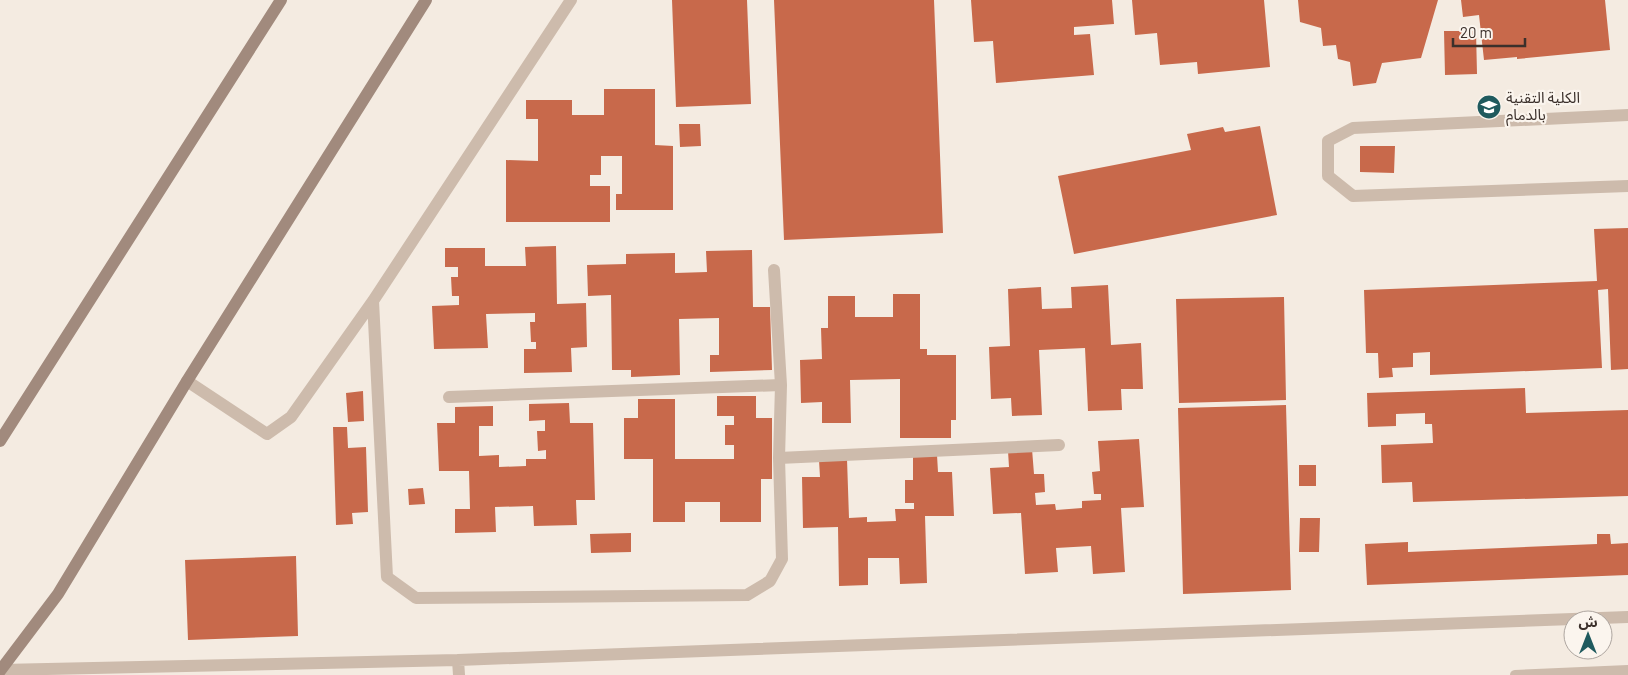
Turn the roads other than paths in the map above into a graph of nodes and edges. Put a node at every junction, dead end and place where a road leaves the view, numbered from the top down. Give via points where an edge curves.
1 (281, 0) edge
2 (426, 0) edge
3 (571, 0) edge
4 (1628, 115) edge
5 (1628, 186) edge
6 (774, 270) dead end
7 (373, 301) junction
8 (187, 381) junction
9 (781, 385) junction
10 (449, 397) dead end
11 (0, 441) edge
12 (1059, 444) dead end
13 (779, 458) junction
14 (1628, 617) edge
15 (458, 660) junction
16 (1628, 670) edge
17 (0, 671) edge
18 (459, 675) edge
19 (1515, 675) edge

1 - 11 street
2 - 8 street
3 - 7 street
4 - 5 street via 1353,128 1328,141 1328,176 1353,196
6 - 9 street
7 - 8 street via 291,417 267,434
7 - 13 street via 388,577 416,598 747,595 770,581 782,559
8 - 17 street via 58,594
9 - 10 street
9 - 13 street
12 - 13 street
14 - 15 street
15 - 17 street
15 - 18 street
16 - 19 lane

